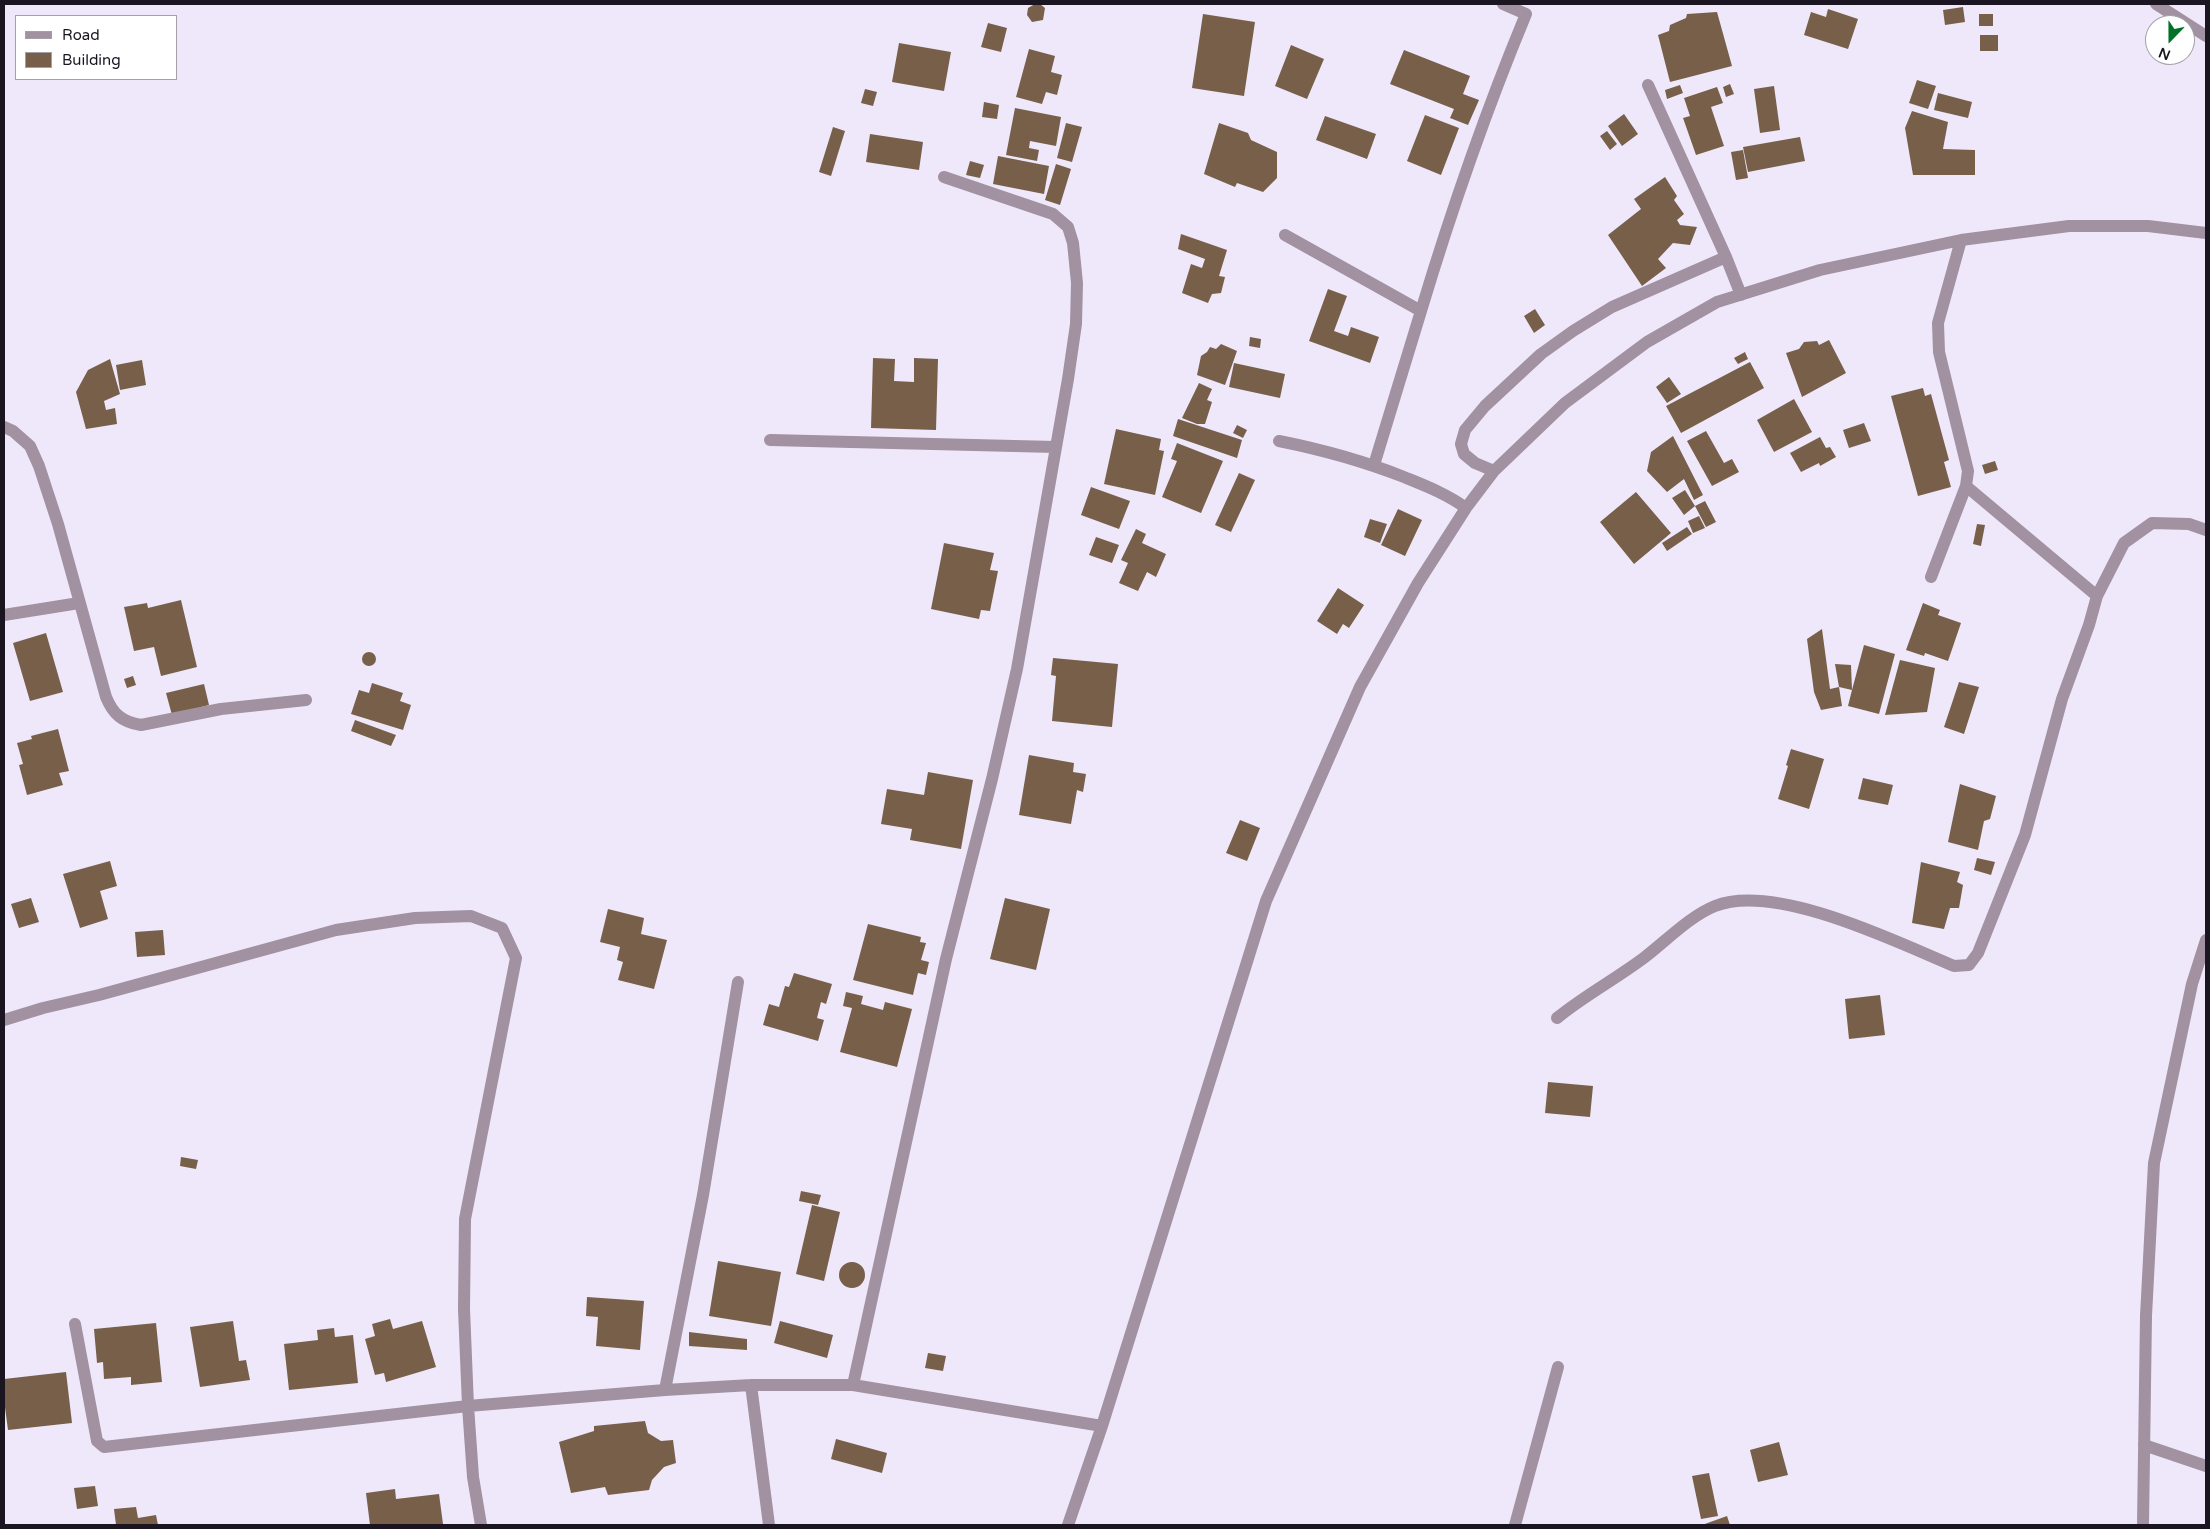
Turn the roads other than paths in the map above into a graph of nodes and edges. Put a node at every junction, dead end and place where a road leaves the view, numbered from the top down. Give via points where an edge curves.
1 (1504, 4) edge
2 (1534, 4) edge
3 (2156, 4) edge
4 (1526, 14) junction
5 (2206, 36) edge
6 (1648, 85) dead end
7 (944, 177) dead end
8 (2206, 233) edge
9 (1285, 234) dead end
10 (1961, 240) junction
11 (1726, 257) junction
12 (1741, 294) junction
13 (1421, 311) junction
14 (4, 427) edge
15 (770, 440) dead end
16 (1279, 441) dead end
17 (1055, 447) junction
18 (1374, 465) junction
19 (1494, 471) junction
20 (1966, 486) junction
21 (1466, 508) junction
22 (2206, 530) edge
23 (1931, 577) dead end
24 (2097, 596) junction
25 (79, 603) junction
26 (4, 615) edge
27 (306, 700) dead end
28 (2206, 940) edge
29 (738, 982) dead end
30 (1558, 1018) dead end
31 (4, 1020) edge
32 (75, 1324) dead end
33 (1558, 1367) dead end
34 (751, 1385) junction
35 (853, 1385) junction
36 (665, 1390) junction
37 (468, 1406) junction
38 (1102, 1426) junction
39 (2144, 1445) junction
40 (2206, 1466) edge
41 (481, 1525) edge
42 (769, 1525) edge
43 (1068, 1525) edge
44 (1515, 1525) edge
45 (2143, 1525) edge

1 - 4 street
2 - 4 street
3 - 5 street
4 - 13 street via 1478,133
6 - 11 street
7 - 17 street via 1053,214 1068,227 1074,244 1076,324
8 - 10 street via 2148,226 2069,226
9 - 13 street
10 - 12 street via 1820,270
10 - 20 street via 1938,324 1939,352 1966,455
11 - 12 street
11 - 19 street via 1612,307 1541,354 1485,406 1465,430 1461,444 1464,454
12 - 19 street via 1717,302 1647,342 1565,403
13 - 18 street
14 - 25 street via 30,446 39,466
15 - 17 street
16 - 18 street
17 - 35 street via 1017,669 946,960
18 - 21 street via 1450,496
19 - 21 street
20 - 23 street
20 - 24 street
21 - 38 street via 1418,583 1360,687 1266,901
22 - 24 street via 2189,524 2152,523 2124,543
24 - 30 street via 2062,699 2025,835 1978,953 1969,965 1954,966 1828,914 1743,900 1715,906 1689,922
25 - 26 street
25 - 27 street via 106,697 111,710 124,721 141,725 221,709
28 - 39 street via 2192,984 2154,1163 2146,1316
29 - 36 street via 703,1195
31 - 37 street via 336,930 414,918 471,916 502,928 516,958 465,1219
32 - 37 street via 97,1441 104,1447
33 - 44 street
34 - 35 street
34 - 36 street
34 - 42 street
35 - 38 street
36 - 37 street
37 - 41 street via 473,1477
38 - 43 street
39 - 40 street
39 - 45 street

